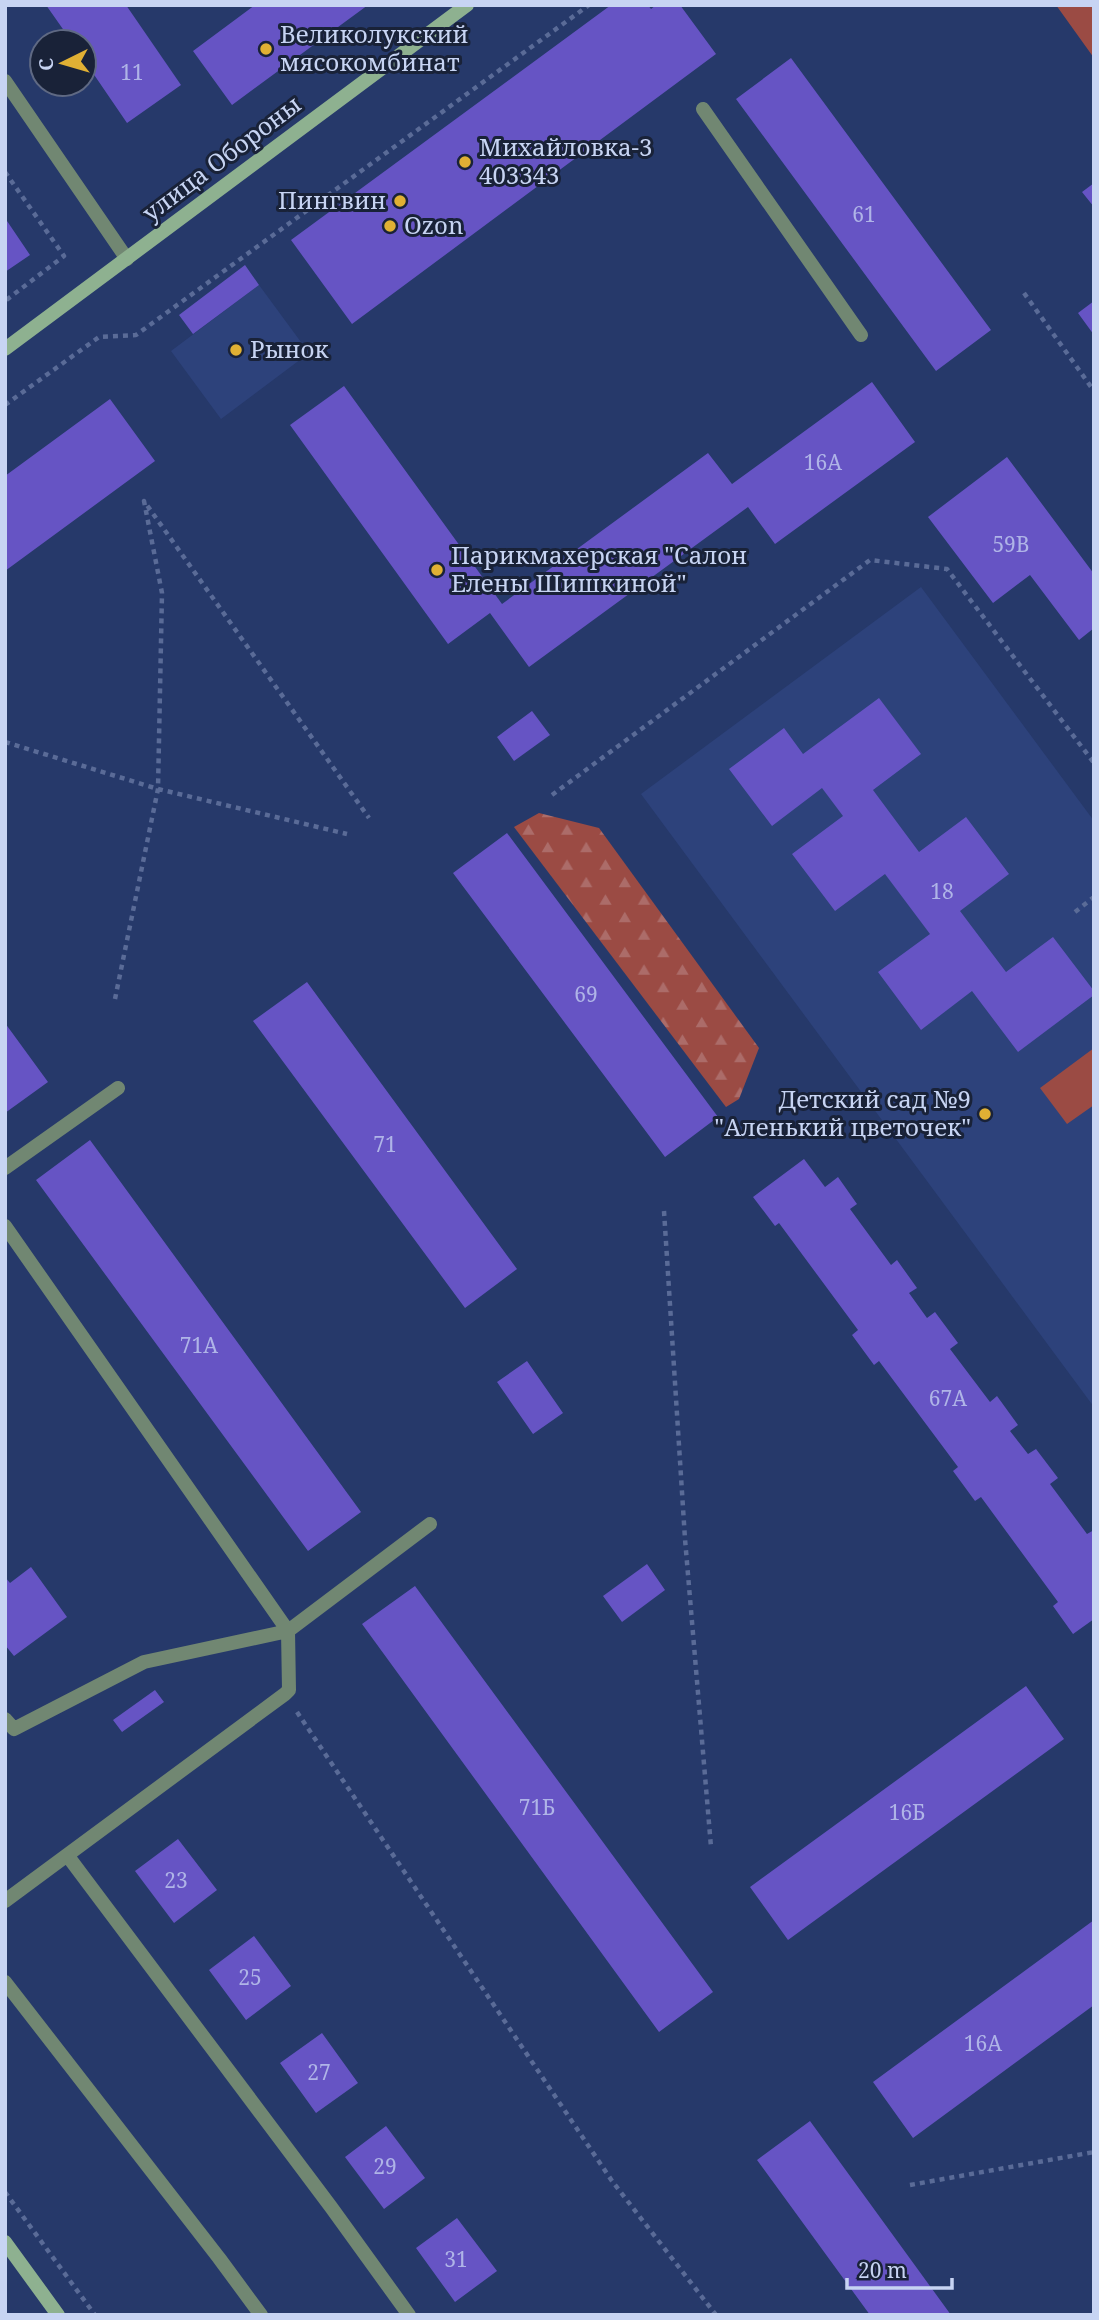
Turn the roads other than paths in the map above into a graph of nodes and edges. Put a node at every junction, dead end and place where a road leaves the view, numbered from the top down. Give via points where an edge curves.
1 (467, 5) edge
2 (5, 81) edge
3 (702, 110) dead end
4 (127, 259) junction
5 (862, 335) dead end
6 (5, 349) edge
7 (118, 1088) dead end
8 (5, 1168) edge
9 (5, 1226) edge
10 (430, 1524) dead end
11 (288, 1631) junction
12 (5, 1719) edge
13 (67, 1855) junction
14 (5, 1901) edge
15 (5, 1982) edge
16 (5, 2242) edge
17 (58, 2315) edge
18 (261, 2315) edge
19 (409, 2315) edge

1 - 4 street, улица Обороны
2 - 4 street
3 - 5 street
4 - 6 street, улица Обороны
7 - 8 street
9 - 11 street
10 - 11 street
11 - 12 street via 144,1662 13,1729
11 - 13 street via 289,1690 285,1695
13 - 14 street
13 - 19 street
15 - 18 street
16 - 17 street

